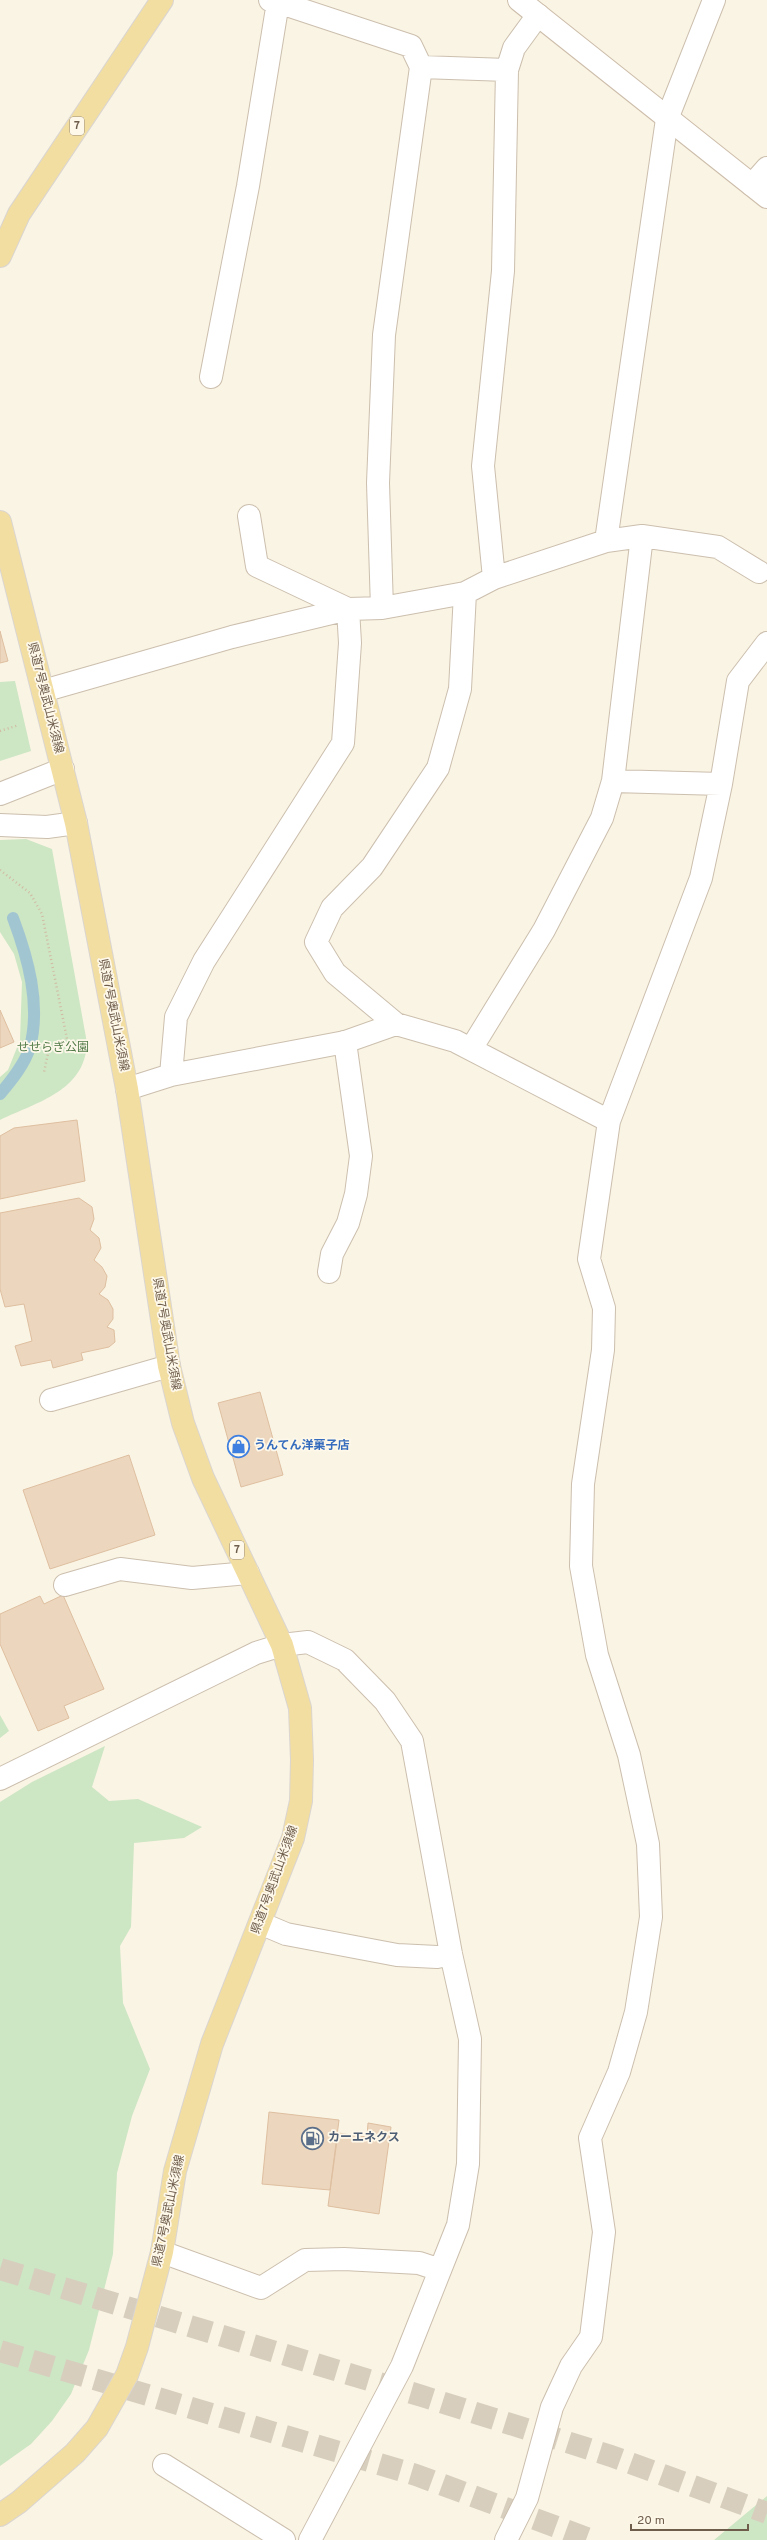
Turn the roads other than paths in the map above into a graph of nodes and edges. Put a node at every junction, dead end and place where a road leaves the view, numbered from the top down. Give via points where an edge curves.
1 (162, 0) edge
2 (520, 0) edge
3 (714, 0) edge
4 (274, 1) edge
5 (538, 15) junction
6 (421, 67) junction
7 (507, 70) junction
8 (667, 119) junction
9 (767, 168) edge
10 (760, 191) edge
11 (0, 256) edge
12 (211, 377) dead end
13 (249, 516) dead end
14 (0, 522) edge
15 (642, 536) junction
16 (606, 541) junction
17 (759, 572) dead end
18 (494, 578) junction
19 (465, 593) junction
20 (382, 608) junction
21 (348, 609) junction
22 (767, 643) edge
23 (43, 691) junction
24 (62, 769) junction
25 (613, 781) junction
26 (721, 784) junction
27 (0, 794) edge
28 (76, 823) junction
29 (0, 825) edge
30 (396, 1024) junction
31 (345, 1042) junction
32 (471, 1049) junction
33 (172, 1075) junction
34 (127, 1089) junction
35 (609, 1121) junction
36 (330, 1272) dead end
37 (169, 1366) junction
38 (51, 1400) dead end
39 (248, 1573) junction
40 (65, 1585) dead end
41 (282, 1645) junction
42 (0, 1779) edge
43 (260, 1923) junction
44 (451, 1954) junction
45 (162, 2252) junction
46 (440, 2270) junction
47 (164, 2464) dead end
48 (0, 2515) edge
49 (284, 2540) edge
50 (310, 2540) edge
51 (506, 2540) edge

1 - 11 main road, 7 via 19,214
2 - 5 street
3 - 8 street
4 - 6 street via 411,46
4 - 12 street via 248,186
5 - 7 street via 514,48
5 - 8 street
6 - 7 street
6 - 20 street via 384,335 378,483
7 - 18 street via 503,272 482,466
8 - 10 street
8 - 16 street
9 - 10 street
13 - 21 street via 257,566
14 - 23 main road, 県道7号奥武山米須線 / 7
15 - 16 street
15 - 17 street via 718,547
15 - 25 street
16 - 18 street
18 - 19 street
19 - 20 street
19 - 30 street via 460,690 438,768 372,867 332,908 316,942 336,973
20 - 21 street
21 - 23 street via 232,637
21 - 33 street via 350,643 343,742 204,960 176,1017
22 - 26 street via 738,681
23 - 24 main road, 県道7号奥武山米須線 / 7
24 - 27 street
24 - 28 main road, 県道7号奥武山米須線 / 7
25 - 26 street
25 - 32 street via 602,818 544,930
26 - 35 street via 701,878
28 - 29 street via 46,827
28 - 34 main road, 県道7号奥武山米須線 / 7
30 - 31 street
30 - 32 street via 455,1041
31 - 33 street
31 - 36 street via 361,1156 356,1194 348,1223 332,1254
32 - 35 street
33 - 34 street
34 - 37 main road, 県道7号奥武山米須線 / 7
35 - 51 street via 588,1259 604,1308 603,1343 584,1484 581,1566 597,1655 629,1755 648,1844 650,1917 636,2012 619,2072 590,2138 604,2232 591,2337 571,2366 552,2407 527,2498
37 - 38 street
37 - 39 main road, 県道7号奥武山米須線 / 7 via 183,1423 203,1478
39 - 40 street via 192,1578 120,1569
39 - 41 main road, 県道7号奥武山米須線 / 7
41 - 42 street via 256,1653
41 - 43 main road, 県道7号奥武山米須線 / 7 via 300,1708 301,1801 293,1838
41 - 44 street via 308,1642 345,1660 385,1701 412,1741
43 - 44 street via 286,1934 397,1955 437,1957
43 - 45 main road, 県道7号奥武山米須線 / 7 via 212,2044 175,2171
44 - 46 street via 470,2039 468,2164 458,2225
45 - 46 street via 261,2288 305,2260 344,2259 419,2263
45 - 48 main road, 県道7号奥武山米須線 / 7 via 137,2347 112,2403 97,2428 75,2453 19,2502
46 - 50 street via 402,2366
47 - 49 street

